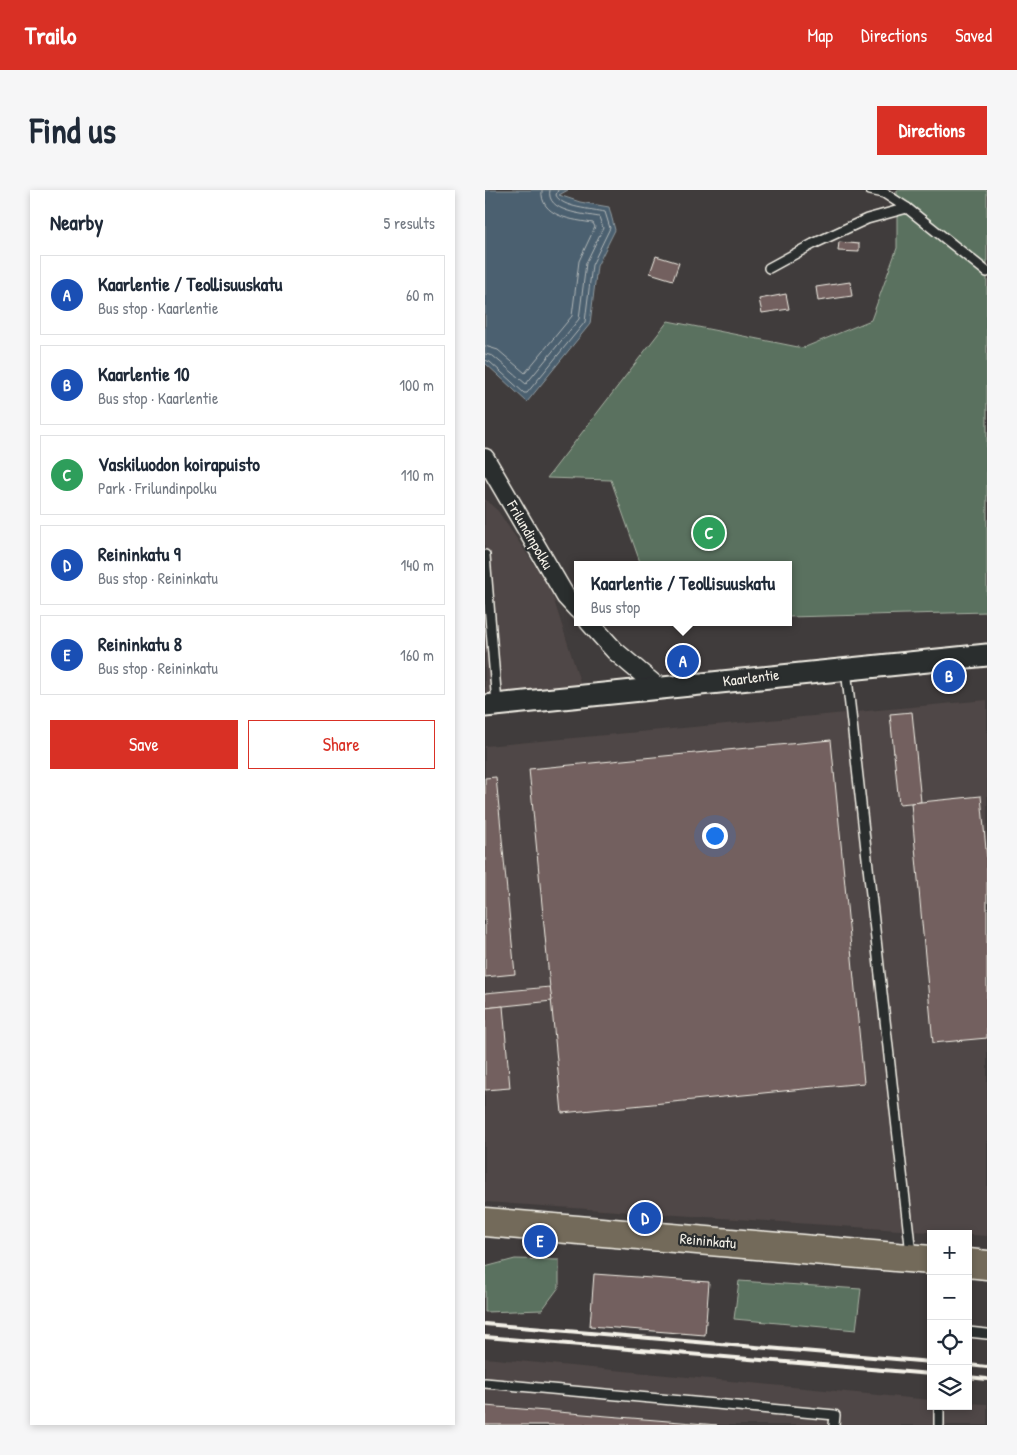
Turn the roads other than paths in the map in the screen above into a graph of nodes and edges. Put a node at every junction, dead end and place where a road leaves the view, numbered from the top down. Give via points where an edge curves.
1 (870, 190) edge
2 (907, 208) junction
3 (769, 268) dead end
4 (987, 272) edge
5 (485, 458) edge
6 (485, 555) edge
7 (574, 606) edge
8 (592, 626) edge
9 (987, 655) edge
10 (846, 668) junction
11 (661, 689) junction
12 (491, 705) edge
13 (485, 1222) edge
14 (921, 1259) edge
15 (972, 1263) edge
16 (987, 1264) edge
17 (972, 1332) edge
18 (987, 1334) edge
19 (485, 1383) edge
20 (939, 1410) edge
21 (834, 1425) edge
22 (939, 1425) edge

1 - 2 lane via 884,193
2 - 3 lane via 867,219
2 - 4 lane
5 - 7 street, Frilundinpolku
6 - 12 lane
8 - 11 street via 615,652
9 - 10 street, Kaarlentie
10 - 11 street, Kaarlentie
10 - 14 lane
11 - 12 street, Kaarlentie
13 - 14 main road, Reininkatu
15 - 16 main road
17 - 18 lane
19 - 21 lane via 835,1415
20 - 22 lane

